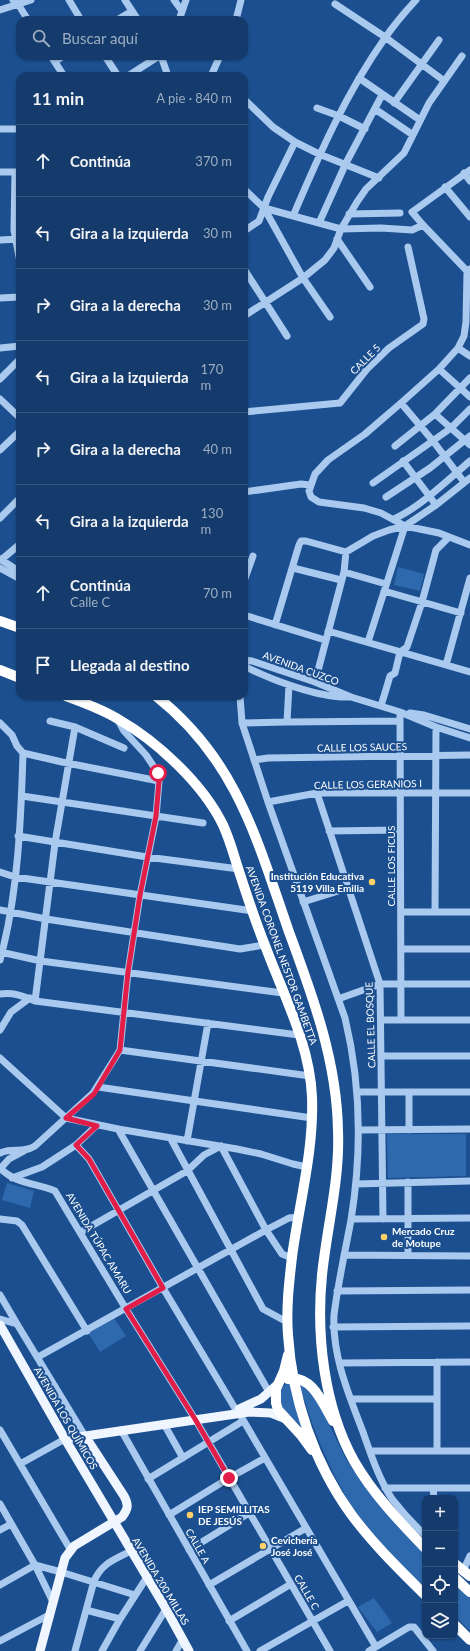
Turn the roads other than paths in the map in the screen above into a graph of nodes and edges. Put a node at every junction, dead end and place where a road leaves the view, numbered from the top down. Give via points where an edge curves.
1 (31, 0) edge
2 (69, 0) edge
3 (125, 0) edge
4 (174, 0) edge
5 (186, 0) edge
6 (241, 0) edge
7 (416, 0) edge
8 (15, 2) edge
9 (335, 4) dead end
10 (0, 10) edge
11 (132, 10) junction
12 (182, 11) junction
13 (25, 16) edge
14 (79, 16) edge
15 (123, 16) edge
16 (136, 16) edge
17 (180, 16) edge
18 (237, 16) edge
19 (385, 37) junction
20 (439, 40) dead end
21 (462, 56) dead end
22 (54, 60) edge
23 (107, 60) edge
24 (154, 60) edge
25 (162, 60) edge
26 (218, 60) edge
27 (422, 64) junction
28 (61, 72) edge
29 (115, 72) edge
30 (134, 72) edge
31 (166, 72) edge
32 (213, 72) edge
33 (359, 78) junction
34 (443, 80) junction
35 (382, 95) junction
36 (394, 103) junction
37 (248, 104) edge
38 (317, 108) dead end
39 (375, 109) junction
40 (339, 116) junction
41 (420, 120) junction
42 (16, 129) edge
43 (365, 129) junction
44 (0, 130) edge
45 (413, 135) junction
46 (295, 142) junction
47 (319, 154) junction
48 (346, 163) junction
49 (0, 172) edge
50 (16, 172) edge
51 (467, 172) edge
52 (379, 178) junction
53 (470, 181) edge
54 (445, 187) junction
55 (248, 193) edge
56 (264, 208) junction
57 (400, 213) dead end
58 (349, 214) junction
59 (292, 216) junction
60 (470, 217) edge
61 (319, 223) junction
62 (423, 225) junction
63 (248, 228) edge
64 (341, 229) junction
65 (338, 239) junction
66 (0, 240) edge
67 (16, 240) edge
68 (408, 247) dead end
69 (469, 271) edge
70 (248, 275) edge
71 (303, 278) junction
72 (370, 287) dead end
73 (16, 297) edge
74 (0, 298) edge
75 (265, 302) junction
76 (248, 313) edge
77 (330, 317) dead end
78 (287, 336) dead end
79 (16, 346) edge
80 (0, 348) edge
81 (458, 348) junction
82 (470, 356) edge
83 (16, 363) edge
84 (439, 369) junction
85 (470, 378) edge
86 (0, 379) edge
87 (460, 389) junction
88 (470, 397) edge
89 (0, 399) edge
90 (401, 403) junction
91 (470, 409) edge
92 (248, 412) edge
93 (16, 414) edge
94 (435, 414) junction
95 (421, 426) junction
96 (451, 428) junction
97 (16, 435) edge
98 (468, 440) edge
99 (433, 441) junction
100 (395, 446) dead end
101 (0, 450) edge
102 (445, 456) junction
103 (403, 461) junction
104 (470, 461) edge
105 (456, 472) junction
106 (415, 477) junction
107 (467, 480) edge
108 (373, 483) dead end
109 (310, 484) junction
110 (248, 491) edge
111 (429, 495) junction
112 (386, 497) dead end
113 (16, 502) edge
114 (436, 505) junction
115 (0, 518) edge
116 (394, 519) junction
117 (405, 526) junction
118 (449, 537) junction
119 (470, 545) edge
120 (16, 547) edge
121 (346, 552) junction
122 (253, 556) dead end
123 (1, 559) edge
124 (0, 568) edge
125 (293, 568) junction
126 (16, 569) edge
127 (248, 570) edge
128 (344, 572) junction
129 (16, 577) edge
130 (470, 578) edge
131 (341, 580) junction
132 (386, 584) junction
133 (384, 592) junction
134 (422, 602) junction
135 (461, 613) junction
136 (248, 616) edge
137 (0, 620) edge
138 (275, 625) junction
139 (16, 626) edge
140 (328, 631) junction
141 (326, 640) junction
142 (368, 642) junction
143 (400, 652) junction
144 (446, 665) junction
145 (248, 666) edge
146 (248, 667) edge
147 (0, 670) edge
148 (470, 672) edge
149 (16, 676) edge
150 (315, 682) junction
151 (289, 685) junction
152 (351, 697) junction
153 (75, 700) edge
154 (160, 700) edge
155 (240, 700) edge
156 (381, 706) junction
157 (400, 712) junction
158 (117, 718) junction
159 (50, 721) dead end
160 (400, 721) junction
161 (287, 722) junction
162 (0, 723) edge
163 (242, 723) junction
164 (436, 726) junction
165 (76, 727) junction
166 (470, 729) edge
167 (470, 738) edge
168 (124, 748) dead end
169 (23, 753) junction
170 (470, 755) edge
171 (436, 756) junction
172 (400, 757) junction
173 (254, 760) junction
174 (70, 764) junction
175 (159, 781) junction
176 (470, 792) edge
177 (317, 793) junction
178 (400, 793) junction
179 (435, 793) junction
180 (22, 796) junction
181 (268, 802) junction
182 (62, 803) junction
183 (156, 816) junction
184 (203, 823) dead end
185 (329, 830) junction
186 (400, 830) junction
187 (18, 836) junction
188 (55, 843) junction
189 (148, 857) junction
190 (239, 869) junction
191 (0, 872) edge
192 (15, 877) junction
193 (50, 882) junction
194 (348, 888) junction
195 (140, 895) junction
196 (303, 902) junction
197 (0, 910) edge
198 (253, 911) junction
199 (401, 912) junction
200 (435, 912) junction
201 (470, 912) edge
202 (11, 913) junction
203 (46, 919) junction
204 (134, 933) junction
205 (264, 945) junction
206 (401, 949) junction
207 (470, 949) edge
208 (1, 955) edge
209 (41, 961) junction
210 (128, 972) junction
211 (380, 984) junction
212 (401, 984) junction
213 (470, 984) edge
214 (283, 993) junction
215 (0, 994) edge
216 (338, 999) junction
217 (33, 1000) junction
218 (124, 1012) junction
219 (381, 1020) junction
220 (401, 1020) junction
221 (470, 1020) edge
222 (208, 1023) junction
223 (0, 1030) edge
224 (299, 1035) junction
225 (120, 1050) junction
226 (381, 1056) junction
227 (470, 1056) edge
228 (0, 1058) edge
229 (202, 1062) junction
230 (310, 1076) junction
231 (98, 1087) junction
232 (358, 1092) junction
233 (382, 1092) junction
234 (409, 1092) junction
235 (470, 1092) edge
236 (195, 1101) junction
237 (66, 1118) junction
238 (312, 1118) junction
239 (97, 1126) junction
240 (470, 1129) edge
241 (118, 1130) junction
242 (359, 1130) junction
243 (382, 1130) junction
244 (409, 1130) junction
245 (170, 1139) junction
246 (187, 1141) junction
247 (76, 1145) junction
248 (221, 1146) junction
249 (24, 1151) junction
250 (0, 1153) edge
251 (307, 1167) junction
252 (0, 1168) edge
253 (187, 1171) junction
254 (12, 1178) junction
255 (470, 1181) edge
256 (408, 1182) junction
257 (383, 1183) junction
258 (356, 1184) junction
259 (153, 1191) junction
260 (119, 1211) junction
261 (298, 1217) junction
262 (0, 1218) edge
263 (470, 1218) edge
264 (351, 1219) junction
265 (383, 1219) junction
266 (408, 1219) junction
267 (266, 1230) junction
268 (81, 1232) junction
269 (231, 1250) junction
270 (344, 1255) junction
271 (408, 1255) junction
272 (470, 1256) edge
273 (292, 1258) junction
274 (197, 1269) junction
275 (163, 1288) junction
276 (470, 1290) edge
277 (337, 1291) junction
278 (0, 1295) edge
279 (126, 1309) junction
280 (287, 1322) junction
281 (17, 1324) junction
282 (0, 1325) edge
283 (470, 1326) edge
284 (333, 1327) junction
285 (87, 1331) junction
286 (289, 1345) junction
287 (38, 1357) junction
288 (437, 1362) junction
289 (470, 1362) edge
290 (340, 1363) junction
291 (294, 1378) junction
292 (279, 1383) junction
293 (269, 1392) junction
294 (351, 1399) junction
295 (437, 1399) junction
296 (239, 1415) junction
297 (195, 1419) junction
298 (288, 1420) junction
299 (164, 1424) junction
300 (0, 1430) edge
301 (121, 1430) junction
302 (85, 1436) junction
303 (65, 1439) junction
304 (209, 1442) junction
305 (347, 1445) junction
306 (370, 1451) junction
307 (437, 1451) junction
308 (470, 1451) edge
309 (183, 1458) junction
310 (265, 1458) junction
311 (20, 1464) junction
312 (322, 1466) junction
313 (229, 1478) junction
314 (148, 1479) junction
315 (386, 1488) junction
316 (433, 1488) junction
317 (470, 1488) edge
318 (434, 1495) edge
319 (0, 1504) edge
320 (249, 1513) junction
321 (169, 1515) junction
322 (114, 1522) junction
323 (11, 1524) junction
324 (306, 1528) junction
325 (0, 1530) edge
326 (422, 1532) edge
327 (412, 1534) junction
328 (422, 1541) edge
329 (422, 1545) edge
330 (70, 1549) junction
331 (270, 1549) junction
332 (189, 1550) junction
333 (130, 1551) junction
334 (470, 1556) edge
335 (35, 1565) junction
336 (463, 1570) edge
337 (61, 1572) junction
338 (147, 1578) junction
339 (94, 1581) junction
340 (458, 1581) edge
341 (291, 1584) junction
342 (0, 1585) edge
343 (209, 1585) junction
344 (422, 1592) edge
345 (470, 1592) edge
346 (135, 1595) junction
347 (348, 1600) junction
348 (53, 1602) junction
349 (166, 1608) junction
350 (86, 1610) junction
351 (50, 1615) junction
352 (120, 1620) junction
353 (229, 1621) junction
354 (312, 1621) junction
355 (458, 1628) edge
356 (183, 1639) junction
357 (470, 1640) edge
358 (0, 1641) edge
359 (376, 1647) junction
360 (40, 1651) edge
361 (75, 1651) edge
362 (102, 1651) edge
363 (140, 1651) edge
364 (176, 1651) edge
365 (189, 1651) edge
366 (246, 1651) edge
367 (260, 1651) edge
368 (330, 1651) edge
369 (369, 1651) edge
370 (433, 1651) edge

1 - 8 street
2 - 14 street
3 - 11 street
4 - 12 street
5 - 12 street
6 - 18 street
7 - 19 street
8 - 10 street
8 - 13 street
9 - 19 street
11 - 15 street
11 - 16 street
12 - 17 street
19 - 27 street
19 - 33 street
20 - 27 street
21 - 34 street
22 - 28 street
23 - 29 street
24 - 30 street
25 - 31 street
26 - 32 street
27 - 34 street
27 - 36 street
33 - 35 street
33 - 40 street
34 - 41 street
35 - 36 street
35 - 39 street
36 - 41 street
37 - 46 street via 273,127
38 - 40 street
39 - 43 street
39 - 45 street
40 - 43 street
40 - 47 street
41 - 45 street
42 - 44 street
43 - 48 street
45 - 52 street via 404,154
46 - 47 street
46 - 56 street
47 - 48 street
47 - 59 street
48 - 52 street
48 - 61 street
49 - 50 street
51 - 53 street
51 - 54 street
52 - 58 street via 366,189
54 - 60 street
54 - 62 street via 412,212
55 - 56 street
56 - 59 street
56 - 63 street via 259,221
56 - 71 street
57 - 58 street
58 - 64 street
59 - 61 street
61 - 64 street
62 - 64 street via 412,230
62 - 69 street
64 - 65 street
65 - 71 street via 325,260
65 - 72 street
66 - 67 street
68 - 92 street, CALLE 5 via 424,318 423,324 389,348 366,369 340,403
69 - 81 street via 464,336
70 - 75 street
71 - 75 street
71 - 77 street
73 - 74 street
75 - 76 street
75 - 78 street
79 - 80 street
81 - 82 street
81 - 84 street
83 - 86 street
84 - 87 street
84 - 90 street
85 - 87 street
87 - 88 street
87 - 94 street
89 - 93 street
90 - 95 street
90 - 109 street via 365,434 328,460
91 - 96 street
94 - 95 street
94 - 96 street
95 - 99 street
95 - 100 street
96 - 98 street
96 - 99 street
97 - 101 street
98 - 102 street
99 - 102 street
99 - 103 street
102 - 105 street
102 - 106 street
103 - 106 street
103 - 108 street
104 - 105 street
105 - 107 street
105 - 111 street
106 - 111 street
106 - 112 street
107 - 114 street
109 - 110 street
109 - 116 street via 311,497 319,502 364,508
111 - 114 street
111 - 116 street
113 - 115 street
114 - 117 street
116 - 117 street
117 - 118 street
117 - 121 street via 373,536
117 - 132 street
118 - 119 street
118 - 134 street via 436,550
120 - 123 street
121 - 125 street via 301,541
121 - 128 street
122 - 127 street
123 - 126 street
124 - 129 street
125 - 131 street
125 - 138 street
128 - 131 street
128 - 132 street
130 - 135 street
131 - 140 street
132 - 133 street
133 - 134 street
133 - 142 street
134 - 135 street
134 - 143 street via 407,647
135 - 144 street
136 - 138 street
137 - 139 highway
138 - 141 street
140 - 141 street
140 - 142 street
141 - 150 street
142 - 143 street
143 - 144 street
143 - 156 street via 395,673 390,676
144 - 148 street
145 - 150 street, AVENIDA CUZCO
146 - 151 street, AVENIDA CUZCO
147 - 149 highway
150 - 152 street, AVENIDA CUZCO
151 - 152 street, AVENIDA CUZCO via 337,698
151 - 161 street
152 - 156 street, AVENIDA CUZCO
153 - 158 highway, AVENIDA CORONEL NESTOR GAMBETTA
154 - 305 highway, AVENIDA CORONEL NESTOR GAMBETTA via 203,742 241,801 260,845 324,1035 335,1083 339,1135 338,1161 322,1275 321,1333 325,1374 333,1407
155 - 163 street
156 - 157 street, AVENIDA CUZCO
157 - 160 street, CALLE LOS FICUS
157 - 164 street, AVENIDA CUZCO
157 - 166 street, AVENIDA CUZCO via 424,715
158 - 175 street via 124,731 138,744 158,773
158 - 190 highway, AVENIDA CORONEL NESTOR GAMBETTA via 152,742 200,790 223,825
159 - 165 street
160 - 161 street
160 - 172 street, CALLE LOS FICUS
161 - 163 street
162 - 169 street via 12,735
163 - 173 street
164 - 167 street, AVENIDA CUZCO
164 - 171 street
165 - 168 street
165 - 174 street
169 - 174 street
169 - 180 street
170 - 171 street, CALLE LOS SAUCES
171 - 172 street, CALLE LOS SAUCES
171 - 179 street
172 - 173 street, CALLE LOS SAUCES
172 - 178 street, CALLE LOS FICUS
173 - 181 street
174 - 175 street
174 - 182 street
175 - 183 street
176 - 179 street, CALLE LOS GERANIOS I
177 - 178 street, CALLE LOS GERANIOS I
177 - 181 street, CALLE LOS GERANIOS I
177 - 185 street, CALLE EL BOSQUE
178 - 179 street, CALLE LOS GERANIOS I
178 - 186 street, CALLE LOS FICUS
179 - 200 street
180 - 182 street
180 - 187 street
181 - 196 street
182 - 183 street
182 - 188 street
183 - 184 street
183 - 189 street
185 - 186 street
185 - 194 street, CALLE EL BOSQUE
186 - 199 street, CALLE LOS FICUS
187 - 188 street
187 - 192 street
188 - 189 street
188 - 193 street
189 - 190 street
189 - 195 street
190 - 198 highway, AVENIDA CORONEL NESTOR GAMBETTA
191 - 192 street
192 - 193 street
192 - 202 street
193 - 195 street
193 - 203 street
194 - 196 street
194 - 211 street, CALLE EL BOSQUE
195 - 198 street
195 - 204 street
196 - 216 street
197 - 202 street
198 - 205 highway, AVENIDA CORONEL NESTOR GAMBETTA
199 - 200 street
199 - 206 street, CALLE LOS FICUS
200 - 201 street
202 - 203 street
202 - 208 street
203 - 204 street
203 - 209 street
204 - 205 street via 240,949
204 - 210 street
205 - 214 highway, AVENIDA CORONEL NESTOR GAMBETTA
206 - 207 street
206 - 212 street, CALLE LOS FICUS
208 - 209 street
209 - 210 street
209 - 217 street
210 - 214 street
210 - 218 street
211 - 212 street
211 - 216 street
211 - 219 street, CALLE EL BOSQUE
212 - 213 street
212 - 220 street, CALLE LOS FICUS
214 - 224 highway, AVENIDA CORONEL NESTOR GAMBETTA
215 - 217 street via 22,995
216 - 232 street via 350,1038
217 - 218 street
217 - 223 street via 11,1012
218 - 222 street
218 - 225 street
219 - 220 street
219 - 226 street, CALLE EL BOSQUE
220 - 221 street
222 - 224 street
222 - 229 street
224 - 230 highway, AVENIDA CORONEL NESTOR GAMBETTA
225 - 229 street
225 - 231 street
226 - 227 street
226 - 233 street, CALLE EL BOSQUE
228 - 237 street
229 - 230 street
229 - 236 street
230 - 238 highway, AVENIDA CORONEL NESTOR GAMBETTA
231 - 236 street
231 - 237 street via 94,1094
232 - 233 street
232 - 242 street
233 - 234 street
233 - 243 street, CALLE EL BOSQUE
234 - 235 street
234 - 244 street
236 - 238 street
236 - 246 street
237 - 239 street
237 - 249 street via 35,1146
238 - 251 highway, AVENIDA CORONEL NESTOR GAMBETTA
239 - 241 street
239 - 247 street
240 - 244 street
241 - 245 street
241 - 259 street
242 - 243 street
242 - 258 street
243 - 244 street
243 - 257 street, CALLE EL BOSQUE
245 - 246 street
245 - 253 street
246 - 248 street
247 - 254 street via 42,1167
247 - 260 street via 89,1159
248 - 251 street
248 - 253 street via 204,1155
248 - 267 street
249 - 250 street via 7,1149
249 - 252 street via 9,1159
251 - 261 highway, AVENIDA CORONEL NESTOR GAMBETTA
252 - 254 street, AVENIDA TÚPAC AMARU
253 - 259 street
253 - 269 street
254 - 268 street, AVENIDA TÚPAC AMARU via 55,1191
255 - 256 street
256 - 257 street
256 - 266 street
257 - 258 street
257 - 265 street, CALLE EL BOSQUE
258 - 264 street
259 - 260 street
259 - 274 street
260 - 268 street
260 - 275 street
261 - 267 street via 289,1218
261 - 273 highway, AVENIDA CORONEL NESTOR GAMBETTA
262 - 285 street via 22,1224
263 - 266 street
264 - 265 street
264 - 270 street
265 - 266 street
266 - 271 street
267 - 269 street
267 - 273 street via 282,1254
268 - 279 street, AVENIDA TÚPAC AMARU
269 - 274 street
269 - 280 street via 264,1309
270 - 271 street
270 - 277 street
271 - 272 street
273 - 280 highway, AVENIDA CORONEL NESTOR GAMBETTA
274 - 275 street
274 - 293 street
275 - 279 street
275 - 296 street
276 - 277 street
277 - 284 street
278 - 281 street
279 - 285 street
279 - 297 street, AVENIDA TÚPAC AMARU
280 - 286 highway, AVENIDA CORONEL NESTOR GAMBETTA
281 - 282 street
281 - 287 street
282 - 303 main road, AVENIDA LOS QUÍMICOS
283 - 284 street
284 - 290 street
285 - 287 street
286 - 291 highway, AVENIDA CORONEL NESTOR GAMBETTA
286 - 292 highway
287 - 302 street
288 - 289 street
288 - 290 street
288 - 295 street
290 - 294 street
291 - 292 highway
291 - 305 highway via 309,1383
291 - 312 highway, AVENIDA CORONEL NESTOR GAMBETTA via 306,1424
292 - 293 main road
292 - 298 highway via 276,1403 278,1410
293 - 296 main road
294 - 295 street
294 - 306 street
295 - 307 street
296 - 297 main road via 227,1414
296 - 298 main road via 271,1413
296 - 304 street
296 - 310 street
297 - 299 main road
297 - 304 street, CALLE C
298 - 312 highway
299 - 301 main road
299 - 309 street
300 - 311 street
301 - 302 main road
301 - 314 street, CALLE A
302 - 303 main road
302 - 322 main road via 127,1502 127,1511
303 - 311 street
303 - 322 main road, AVENIDA LOS QUÍMICOS
304 - 309 street
304 - 313 street, CALLE C
305 - 327 highway, AVENIDA CORONEL NESTOR GAMBETTA via 375,1493
306 - 307 street
306 - 315 street
307 - 308 street
309 - 314 street
310 - 313 street
310 - 324 street
311 - 330 street
312 - 344 highway, AVENIDA CORONEL NESTOR GAMBETTA via 341,1500 364,1532
313 - 320 street, CALLE C
313 - 321 street
314 - 321 street, CALLE A
315 - 316 street
315 - 326 street
316 - 317 street
316 - 318 street
319 - 323 street
320 - 331 street, CALLE C
320 - 332 street
321 - 332 street, CALLE A
322 - 330 main road
322 - 333 main road, AVENIDA 200 MILLAS
323 - 325 street
323 - 335 street
324 - 331 street
324 - 347 street
327 - 328 highway
327 - 329 highway, AVENIDA CORONEL NESTOR GAMBETTA
330 - 337 main road
331 - 341 street, CALLE C
331 - 343 street
332 - 343 street, CALLE A
333 - 338 main road, AVENIDA 200 MILLAS
333 - 339 street via 100,1568
334 - 336 street
335 - 337 street
335 - 342 street
335 - 348 street
337 - 339 street
337 - 348 main road
338 - 346 street
338 - 349 main road, AVENIDA 200 MILLAS
339 - 346 street
339 - 350 street
340 - 345 highway
341 - 353 street
341 - 354 street, CALLE C
343 - 353 street, CALLE A
346 - 352 street
347 - 354 street
347 - 359 street
348 - 351 main road
349 - 356 main road, AVENIDA 200 MILLAS
349 - 363 street
350 - 352 street
350 - 361 street
351 - 358 street
351 - 360 main road
352 - 362 street
353 - 366 street, CALLE A
354 - 367 street
354 - 368 street, CALLE C
355 - 357 highway
356 - 364 street
356 - 365 main road, AVENIDA 200 MILLAS
359 - 369 street
359 - 370 street via 412,1627

